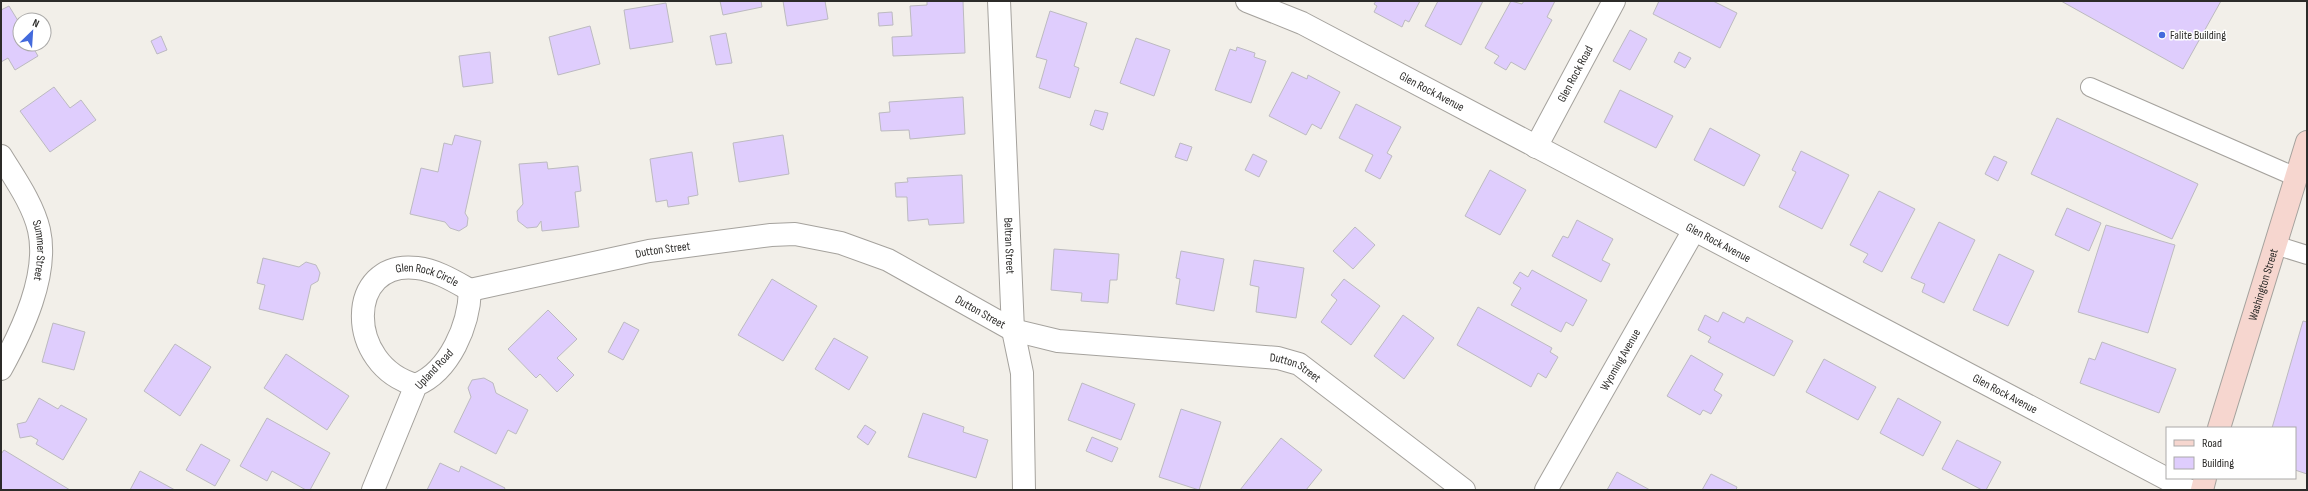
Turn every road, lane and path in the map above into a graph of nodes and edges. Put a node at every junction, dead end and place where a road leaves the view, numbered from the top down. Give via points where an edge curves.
1 (999, 1) edge
2 (1247, 1) edge
3 (1614, 1) edge
4 (2090, 87) dead end
5 (2307, 142) edge
6 (1536, 147) junction
7 (1, 156) edge
8 (2296, 177) junction
9 (1694, 230) junction
10 (2275, 245) junction
11 (2307, 255) edge
12 (470, 290) junction
13 (1013, 330) junction
14 (1, 369) edge
15 (416, 385) junction
16 (2219, 427) edge
17 (2166, 478) edge
18 (2167, 479) edge
19 (2205, 479) edge
20 (373, 490) edge
21 (1024, 490) edge
22 (1464, 490) edge
23 (1546, 490) edge
24 (2188, 490) edge
25 (2202, 490) edge

1 - 13 street, Beltran Street
2 - 6 street, Glen Rock Avenue via 1302,23
3 - 6 street, Glen Rock Road
4 - 8 lane
5 - 8 main road, Washington Street
6 - 9 street, Glen Rock Avenue
7 - 14 street, Summer Street via 34,215 39,230 40,259 27,317
8 - 10 main road, Washington Street
9 - 17 street, Glen Rock Avenue
9 - 23 street, Wyoming Avenue
10 - 11 lane
10 - 16 main road, Washington Street
12 - 13 street, Dutton Street via 649,251 795,234 841,243 888,260
12 - 15 street, Upland Road via 466,322 454,349 431,375
12 - 15 street, Glen Rock Circle via 434,272 408,267 384,274 369,292 363,308 362,324 370,350 379,362 403,382
13 - 21 street, Beltran Street via 1022,373
13 - 22 street, Dutton Street via 1058,341 1278,358 1293,362 1310,372
15 - 20 street, Upland Road
18 - 24 street, Glen Rock Avenue
19 - 25 main road

